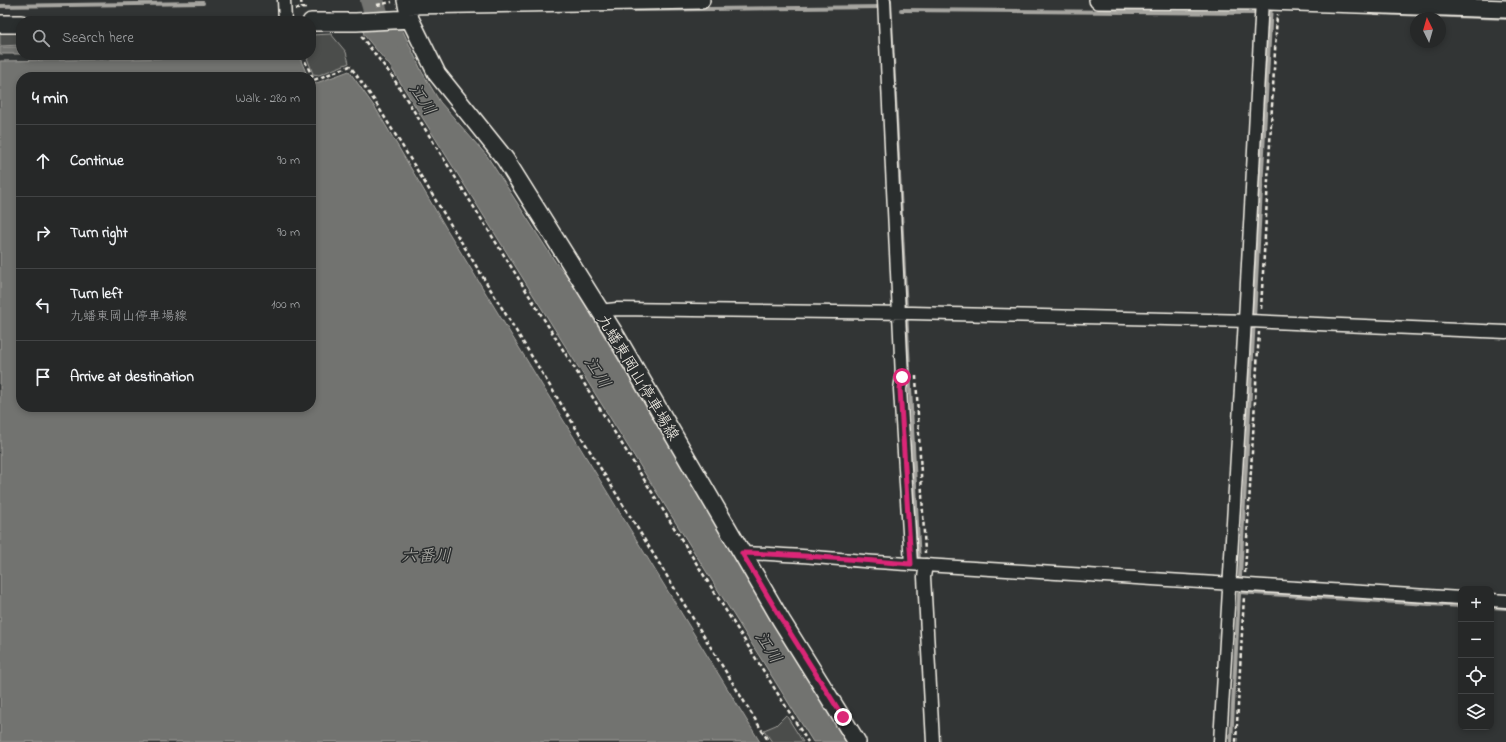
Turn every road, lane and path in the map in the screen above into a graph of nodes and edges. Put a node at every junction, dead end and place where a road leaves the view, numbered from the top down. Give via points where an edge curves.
1 (284, 0) edge
2 (701, 0) edge
3 (884, 0) edge
4 (1098, 0) edge
5 (1269, 3) edge
6 (1506, 9) edge
7 (405, 11) edge
8 (285, 16) edge
9 (316, 22) edge
10 (354, 22) junction
11 (0, 24) edge
12 (16, 24) edge
13 (304, 60) edge
14 (310, 72) edge
15 (316, 79) edge
16 (599, 311) junction
17 (904, 313) junction
18 (1253, 321) junction
19 (1506, 332) edge
20 (916, 375) dead end
21 (742, 553) junction
22 (919, 564) junction
23 (1239, 586) junction
24 (1458, 598) edge
25 (1494, 600) edge
26 (1506, 601) edge
27 (769, 742) edge
28 (808, 742) edge
29 (857, 742) edge
30 (933, 742) edge
31 (1220, 742) edge
32 (1236, 742) edge

1 - 8 street
2 - 7 main road
3 - 17 street
4 - 5 main road
5 - 6 main road
5 - 18 street
5 - 18 path
7 - 10 main road
7 - 16 main road, 九蟠東岡山停車場線 via 437,74 504,159
9 - 10 main road
10 - 28 path via 392,76
11 - 12 main road
13 - 14 path
15 - 27 path via 350,66 374,100
16 - 17 street via 617,309
16 - 21 main road, 九蟠東岡山停車場線 via 620,342
17 - 18 street
17 - 22 street via 900,389
18 - 19 street
18 - 23 street
18 - 23 path
20 - 22 path
21 - 22 street
21 - 29 main road, 九蟠東岡山停車場線
22 - 23 street
22 - 30 street via 924,577
23 - 24 street
23 - 31 street
23 - 32 path
25 - 26 street

